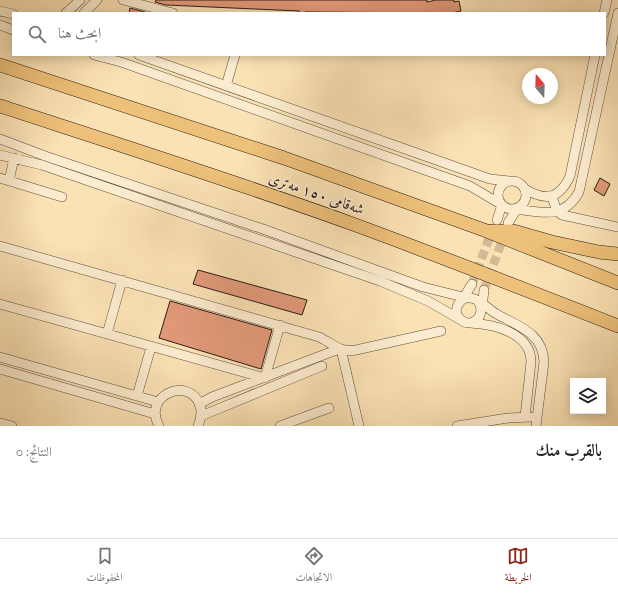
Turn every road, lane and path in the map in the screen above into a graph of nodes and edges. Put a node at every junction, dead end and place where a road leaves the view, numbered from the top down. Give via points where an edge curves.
1 (80, 0) edge
2 (123, 0) edge
3 (607, 0) edge
4 (0, 11) edge
5 (67, 12) edge
6 (169, 12) edge
7 (604, 12) edge
8 (618, 13) edge
9 (12, 14) edge
10 (0, 25) edge
11 (12, 30) edge
12 (98, 56) edge
13 (143, 56) edge
14 (235, 56) edge
15 (595, 56) edge
16 (0, 65) edge
17 (226, 86) junction
18 (0, 106) edge
19 (0, 139) edge
20 (0, 154) edge
21 (14, 158) junction
22 (4, 180) edge
23 (509, 181) junction
24 (525, 188) junction
25 (62, 197) dead end
26 (552, 197) junction
27 (502, 205) junction
28 (517, 208) junction
29 (557, 211) junction
30 (497, 220) tunnel mouth
31 (508, 224) tunnel mouth
32 (618, 227) edge
33 (484, 230) junction
34 (0, 246) edge
35 (618, 254) edge
36 (122, 280) junction
37 (472, 284) tunnel mouth
38 (618, 284) edge
39 (484, 290) tunnel mouth
40 (464, 298) junction
41 (0, 304) edge
42 (481, 305) junction
43 (596, 317) junction
44 (465, 321) junction
45 (280, 325) junction
46 (618, 326) edge
47 (441, 331) dead end
48 (618, 332) edge
49 (107, 334) junction
50 (151, 347) junction
51 (340, 349) junction
52 (0, 357) edge
53 (322, 366) dead end
54 (0, 369) edge
55 (265, 378) junction
56 (137, 396) junction
57 (158, 402) junction
58 (199, 404) junction
59 (329, 408) dead end
60 (155, 414) junction
61 (201, 416) junction
62 (525, 417) junction
63 (536, 422) edge
64 (0, 423) edge
65 (471, 425) edge
66 (12, 426) edge
67 (159, 426) edge
68 (198, 426) edge
69 (280, 426) edge
70 (359, 426) edge
71 (457, 426) edge

1 - 5 street
2 - 6 street
3 - 7 street
4 - 9 street
8 - 29 street via 579,192 571,204
10 - 11 street
12 - 27 street via 454,180 470,186
13 - 17 street
14 - 17 street
15 - 26 street via 570,176 563,188
16 - 33 highway, شەقامی ١٥٠ مەتری via 284,158
17 - 23 street via 490,179
18 - 43 highway, شەقامی ١٥٠ مەتری via 350,223
19 - 40 street via 423,287
20 - 21 street
21 - 22 street
21 - 44 street via 42,165 380,282 428,301
22 - 25 street
23 - 24 street via 517,181
23 - 27 street via 499,190
24 - 26 street via 538,195
24 - 28 street via 525,200
26 - 29 street
27 - 28 street
27 - 30 street
28 - 29 street via 539,213
28 - 31 street
29 - 32 street via 567,217
33 - 35 highway via 513,231 559,244
33 - 38 highway, شەقامی ١٥٠ مەتری
34 - 36 street
36 - 45 street
36 - 49 street
37 - 40 street
39 - 42 street
40 - 42 street via 475,299
40 - 44 street via 456,310
41 - 49 street
42 - 44 street via 480,317 477,320
42 - 63 street via 531,334 542,346 544,366
43 - 46 highway, شەقامی ١٥٠ مەتری
43 - 48 highway
44 - 62 street via 504,330 519,338 528,348 531,362
45 - 51 street via 319,336
45 - 55 street
47 - 51 street via 356,350
49 - 50 street
50 - 55 street
50 - 56 street
51 - 55 street
51 - 70 street
52 - 56 street
53 - 61 street
54 - 60 street
55 - 58 street
56 - 57 street
57 - 58 street via 177,390 191,394
57 - 60 street
58 - 61 street
59 - 69 street
60 - 67 street
61 - 68 street
62 - 63 street
62 - 65 street
64 - 66 street
65 - 71 street

